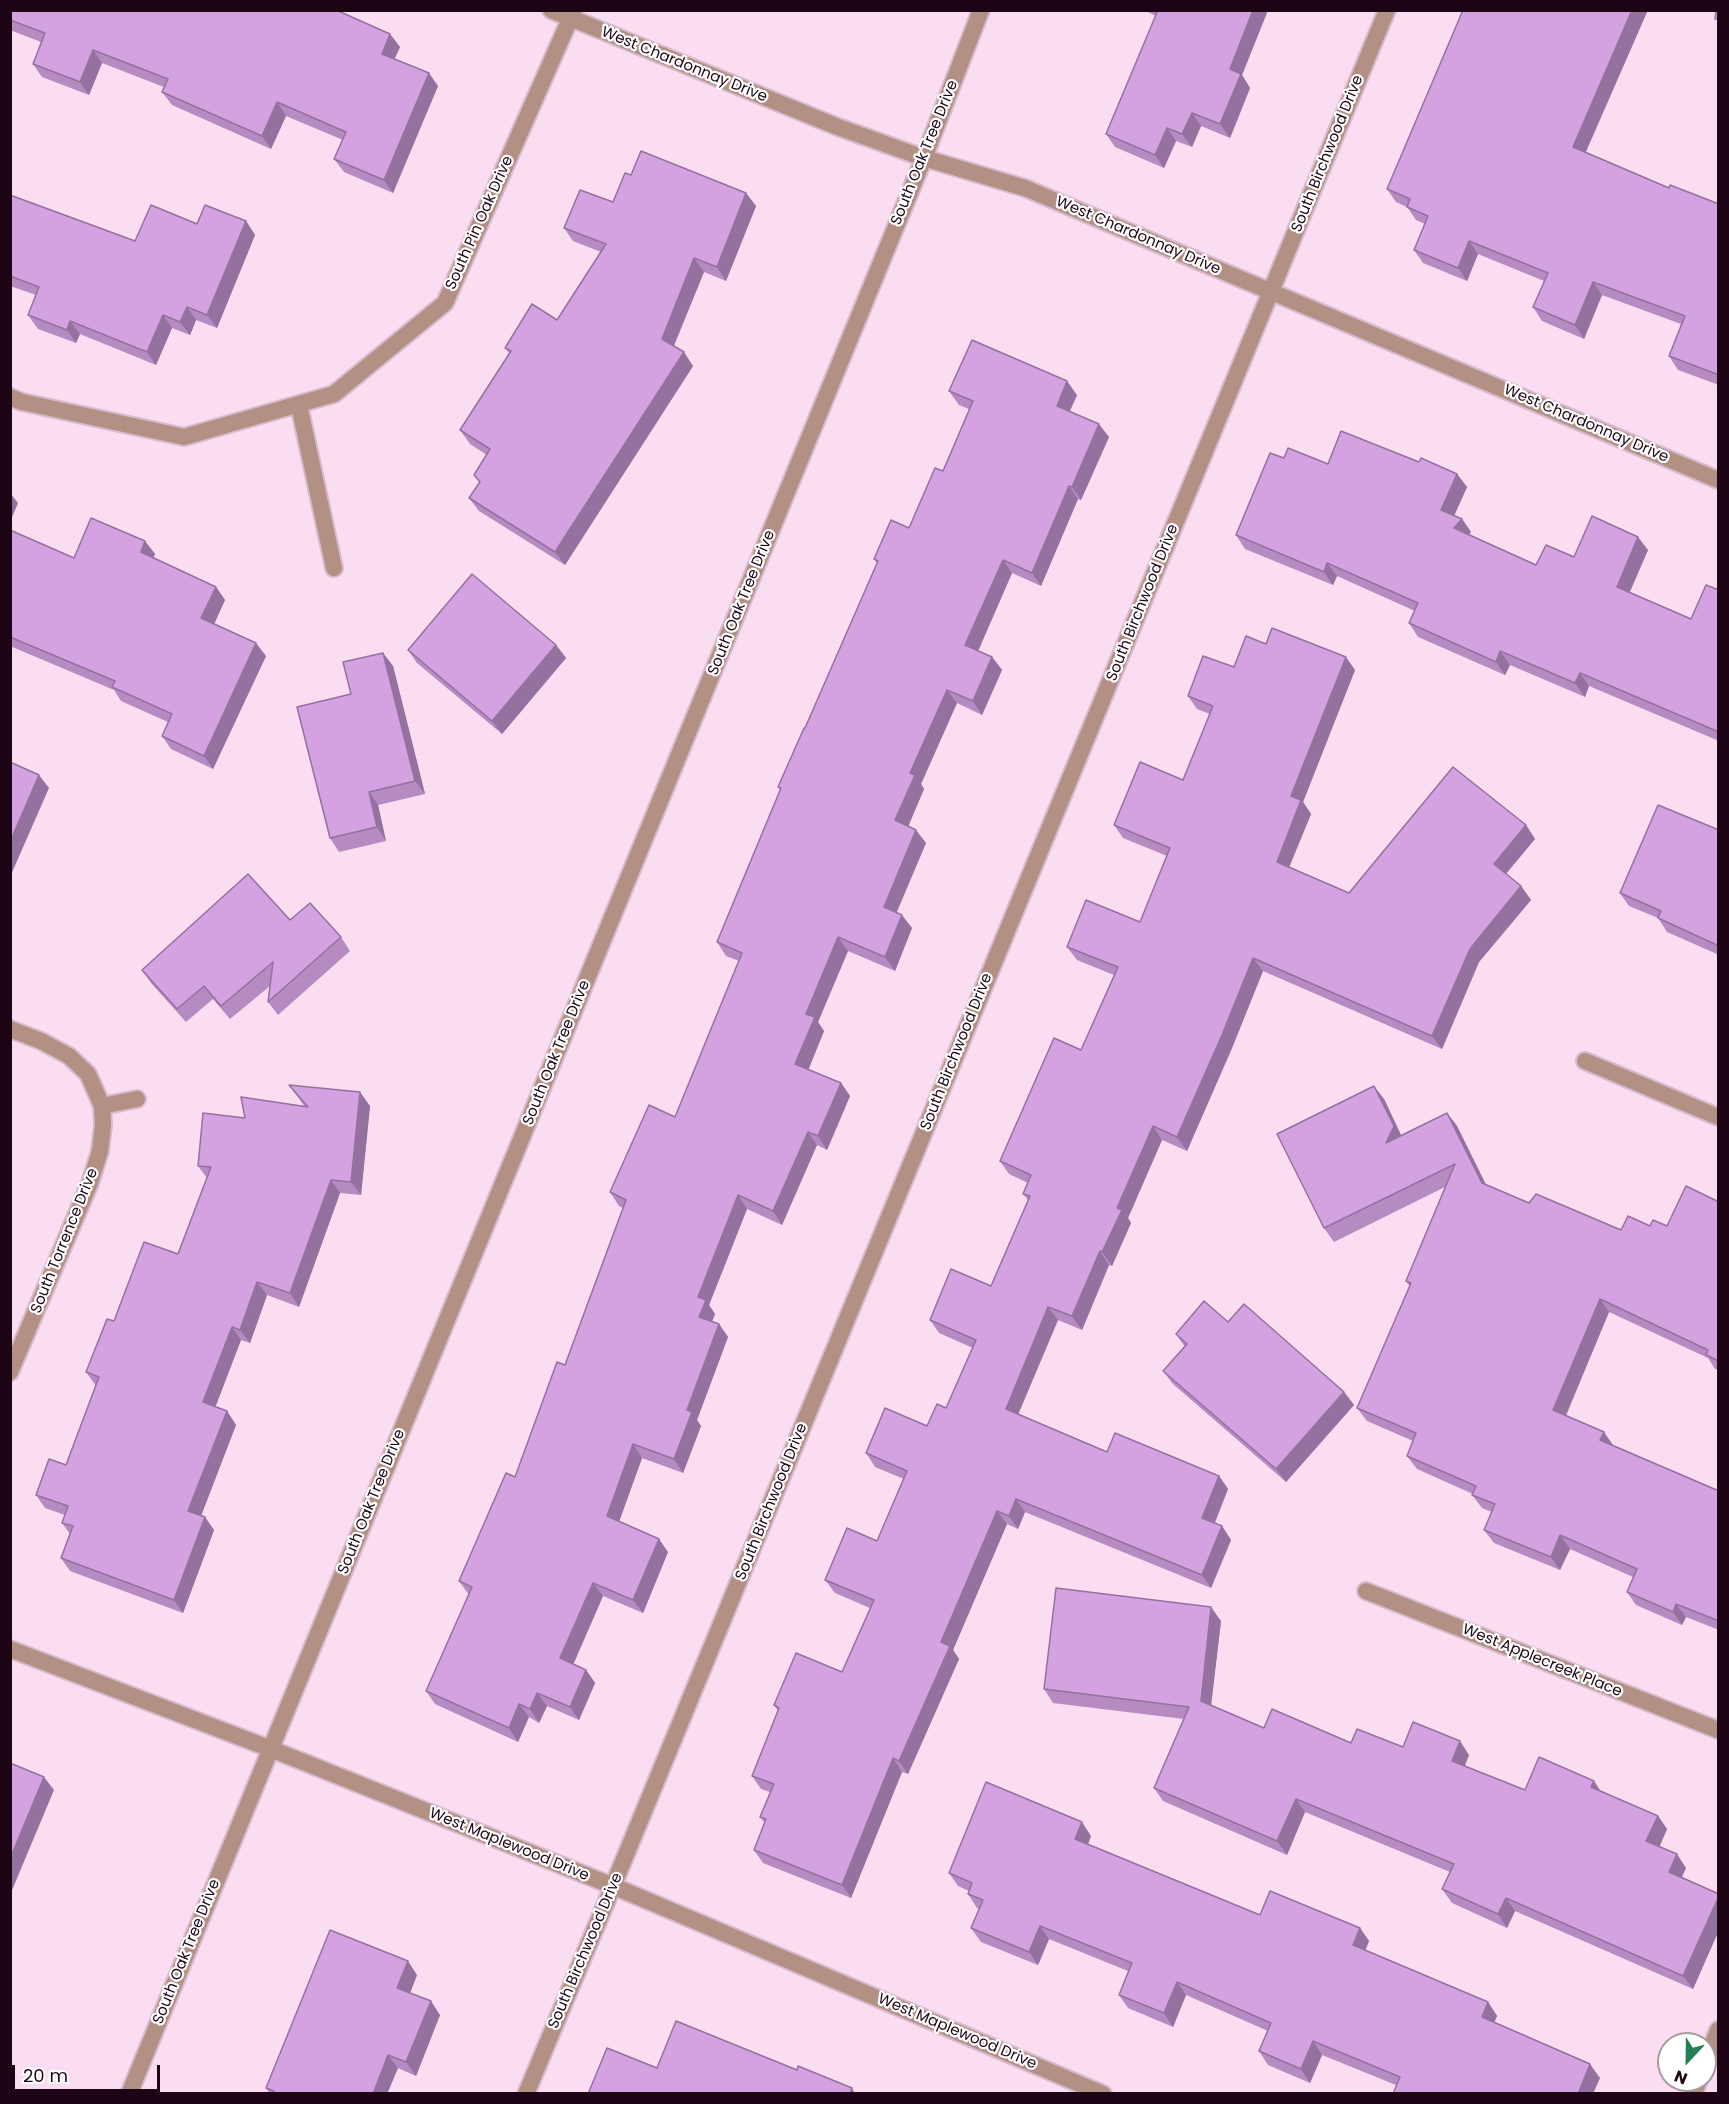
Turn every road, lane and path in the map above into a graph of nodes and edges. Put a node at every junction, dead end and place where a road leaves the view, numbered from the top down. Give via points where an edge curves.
1 (551, 10) edge
2 (981, 10) edge
3 (1387, 10) edge
4 (572, 15) edge
5 (924, 158) junction
6 (1272, 291) junction
7 (10, 397) edge
8 (299, 405) junction
9 (1719, 480) edge
10 (334, 568) dead end
11 (10, 1029) edge
12 (1585, 1061) dead end
13 (137, 1099) dead end
14 (102, 1107) junction
15 (1719, 1117) edge
16 (10, 1372) edge
17 (1366, 1591) dead end
18 (10, 1649) edge
19 (1719, 1730) edge
20 (271, 1749) junction
21 (614, 1886) junction
22 (129, 2094) edge
23 (526, 2094) edge
24 (1102, 2094) edge

1 - 4 street, West Chardonnay Drive
2 - 5 street, South Oak Tree Drive
3 - 6 street, South Birchwood Drive
4 - 5 street, West Chardonnay Drive via 838,128
4 - 8 street, South Pin Oak Drive via 445,303 334,394
5 - 6 street, West Chardonnay Drive via 1025,188
5 - 20 street, South Oak Tree Drive
6 - 9 street, West Chardonnay Drive
6 - 21 street, South Birchwood Drive
7 - 8 street, South Pin Oak Drive via 184,437
8 - 10 street
11 - 14 street via 69,1056 88,1074
12 - 15 street
13 - 14 street
14 - 16 street, South Torrence Drive via 100,1151 90,1183
17 - 19 street, West Applecreek Place
18 - 20 street, West Maplewood Drive
20 - 21 street, West Maplewood Drive
20 - 22 street, South Oak Tree Drive
21 - 23 street, South Birchwood Drive
21 - 24 street, West Maplewood Drive

